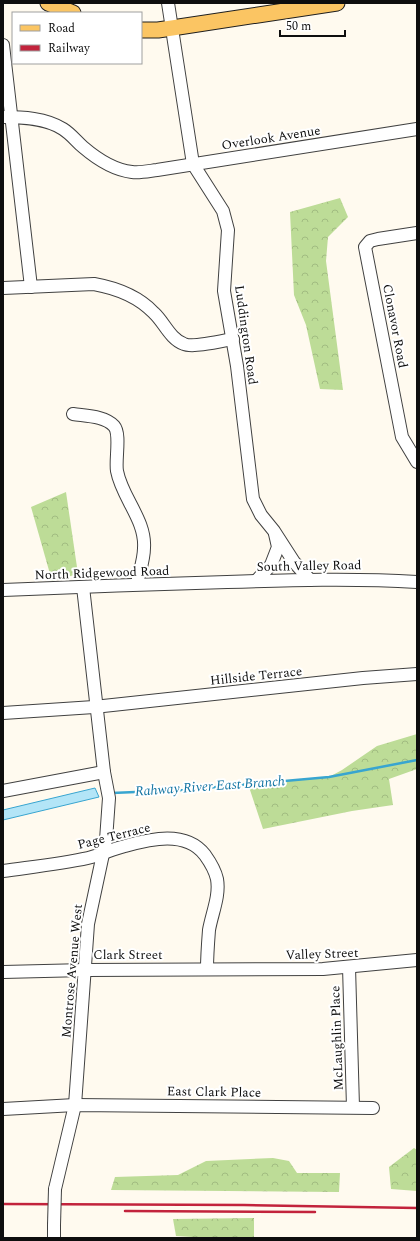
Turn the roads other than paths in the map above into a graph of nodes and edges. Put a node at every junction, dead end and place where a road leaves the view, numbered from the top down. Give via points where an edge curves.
1 (48, 3) edge
2 (168, 3) edge
3 (337, 3) edge
4 (70, 12) edge
5 (172, 28) junction
6 (142, 30) edge
7 (3, 45) edge
8 (7, 117) edge
9 (417, 129) edge
10 (193, 164) junction
11 (417, 233) edge
12 (31, 287) junction
13 (3, 288) edge
14 (233, 340) junction
15 (73, 414) dead end
16 (417, 462) edge
17 (274, 531) junction
18 (310, 580) junction
19 (256, 581) junction
20 (417, 582) edge
21 (202, 583) joint
22 (137, 584) junction
23 (83, 587) junction
24 (3, 590) edge
25 (417, 674) edge
26 (98, 707) junction
27 (3, 713) edge
28 (104, 772) junction
29 (3, 791) edge
30 (103, 854) junction
31 (3, 871) edge
32 (417, 960) edge
33 (349, 967) junction
34 (207, 969) junction
35 (229, 969) joint
36 (84, 970) junction
37 (3, 972) edge
38 (75, 1105) junction
39 (353, 1107) junction
40 (373, 1108) dead end
41 (3, 1109) edge
42 (54, 1238) edge

1 - 4 main road
2 - 5 street, Luddington Road
3 - 5 main road
5 - 6 main road
5 - 10 street, Luddington Road
7 - 8 street
8 - 10 street, Overlook Avenue via 53,124 103,162 128,171 157,170
8 - 12 street
9 - 10 street, Overlook Avenue
10 - 14 street, Luddington Road via 223,212 228,230 224,291
11 - 16 street, Clonavor Road via 378,239 365,247 402,437
12 - 13 street
12 - 14 street via 94,284 108,286 132,296 154,313 174,338 184,344
14 - 17 street, Luddington Road via 253,499 261,515
15 - 22 street via 105,420 115,426 116,469 121,486 142,527 144,548
17 - 18 street, Luddington Road via 294,562
17 - 19 street via 278,547 271,565
18 - 19 street, South Valley Road
18 - 20 street, South Valley Road
19 - 21 street, South Valley Road
21 - 22 street, North Ridgewood Road
22 - 23 street, North Ridgewood Road
23 - 24 street, North Ridgewood Road
23 - 26 street, Montrose Avenue West
25 - 26 street, Hillside Terrace
26 - 27 street, Hillside Terrace
26 - 28 street, Montrose Avenue West
28 - 29 street
28 - 30 street, Montrose Avenue West via 108,793
30 - 31 street, Page Terrace
30 - 34 street, Page Terrace via 124,846 166,838 179,839 203,852 217,877 218,890 209,929
30 - 36 street, Montrose Avenue West via 88,924
32 - 33 street, Valley Street
33 - 35 street, Valley Street
33 - 39 street, McLaughlin Place
34 - 35 street, Clark Street
34 - 36 street, Clark Street
36 - 37 street, Clark Street
36 - 38 street, Montrose Avenue West
38 - 39 street, East Clark Place
38 - 41 street, East Clark Place
38 - 42 street, Montrose Avenue West, bridge via 55,1190
39 - 40 street, East Clark Place

